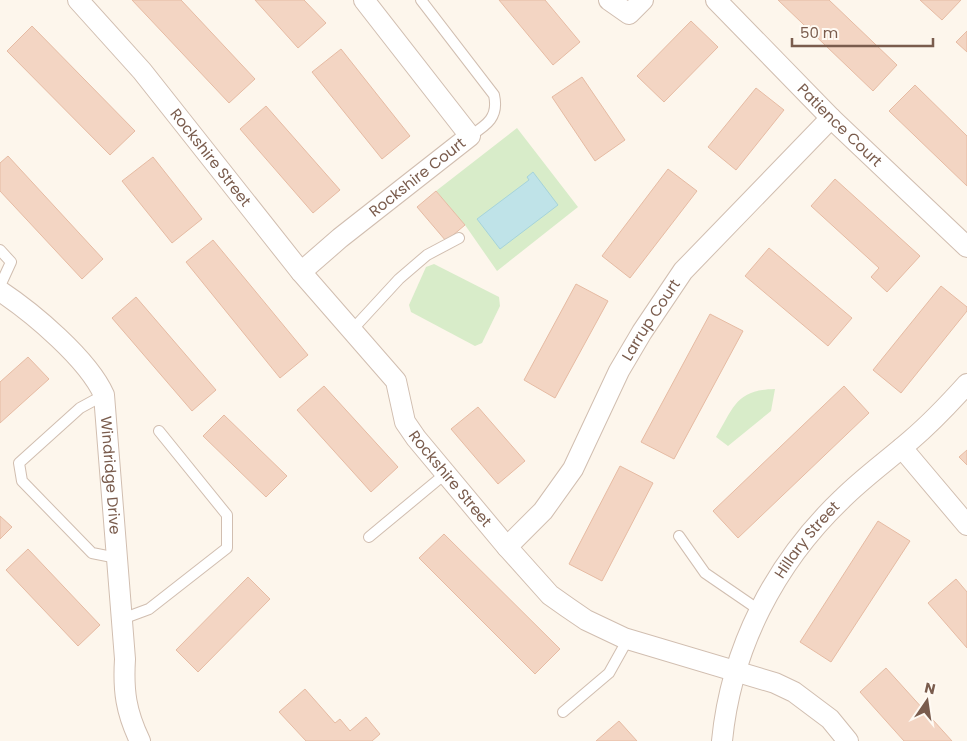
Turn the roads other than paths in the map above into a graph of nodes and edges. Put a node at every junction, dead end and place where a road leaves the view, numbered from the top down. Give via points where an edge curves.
1 (78, 0) edge
2 (364, 0) edge
3 (420, 0) edge
4 (609, 0) edge
5 (643, 0) edge
6 (716, 0) edge
7 (831, 118) junction
8 (470, 136) junction
9 (459, 238) dead end
10 (967, 247) edge
11 (0, 250) edge
12 (301, 272) junction
13 (0, 286) edge
14 (0, 291) edge
15 (352, 330) junction
16 (967, 384) edge
17 (104, 395) junction
18 (159, 431) dead end
19 (902, 448) junction
20 (445, 474) junction
21 (967, 525) edge
22 (679, 536) dead end
23 (369, 537) dead end
24 (507, 547) junction
25 (118, 558) junction
26 (759, 610) junction
27 (122, 618) junction
28 (628, 639) junction
29 (736, 670) junction
30 (563, 712) dead end
31 (140, 741) edge
32 (722, 741) edge
33 (848, 741) edge

1 - 12 street, Rockshire Street via 142,71
2 - 8 street, Rockshire Court
3 - 8 lane via 494,95 494,115
4 - 5 street via 629,14
6 - 7 street, Patience Court
7 - 10 street, Patience Court
7 - 24 street, Larrup Court via 683,271 619,371 573,469 543,511
8 - 12 street, Rockshire Court
9 - 15 lane via 427,255
11 - 13 lane via 11,262
12 - 15 street, Rockshire Street
14 - 17 street, Windridge Drive via 28,312 89,369
15 - 20 street, Rockshire Street via 396,381 405,422
16 - 19 street, Hillary Street
17 - 25 street, Windridge Drive
17 - 25 lane via 80,408 19,462 22,481 92,553
18 - 27 lane via 227,515 227,548 149,609
19 - 21 street
19 - 26 street, Hillary Street via 843,497 812,529 787,562
20 - 23 lane
20 - 24 street, Rockshire Street
22 - 26 lane via 705,573
24 - 28 street, Rockshire Street via 550,595 586,620
25 - 27 street, Windridge Drive
26 - 29 street, Hillary Street
27 - 31 street, Windridge Drive via 126,704
28 - 29 street, Rockshire Street
28 - 30 lane via 609,673
29 - 32 street, Hillary Street
29 - 33 street, Rockshire Street via 794,692 830,719

